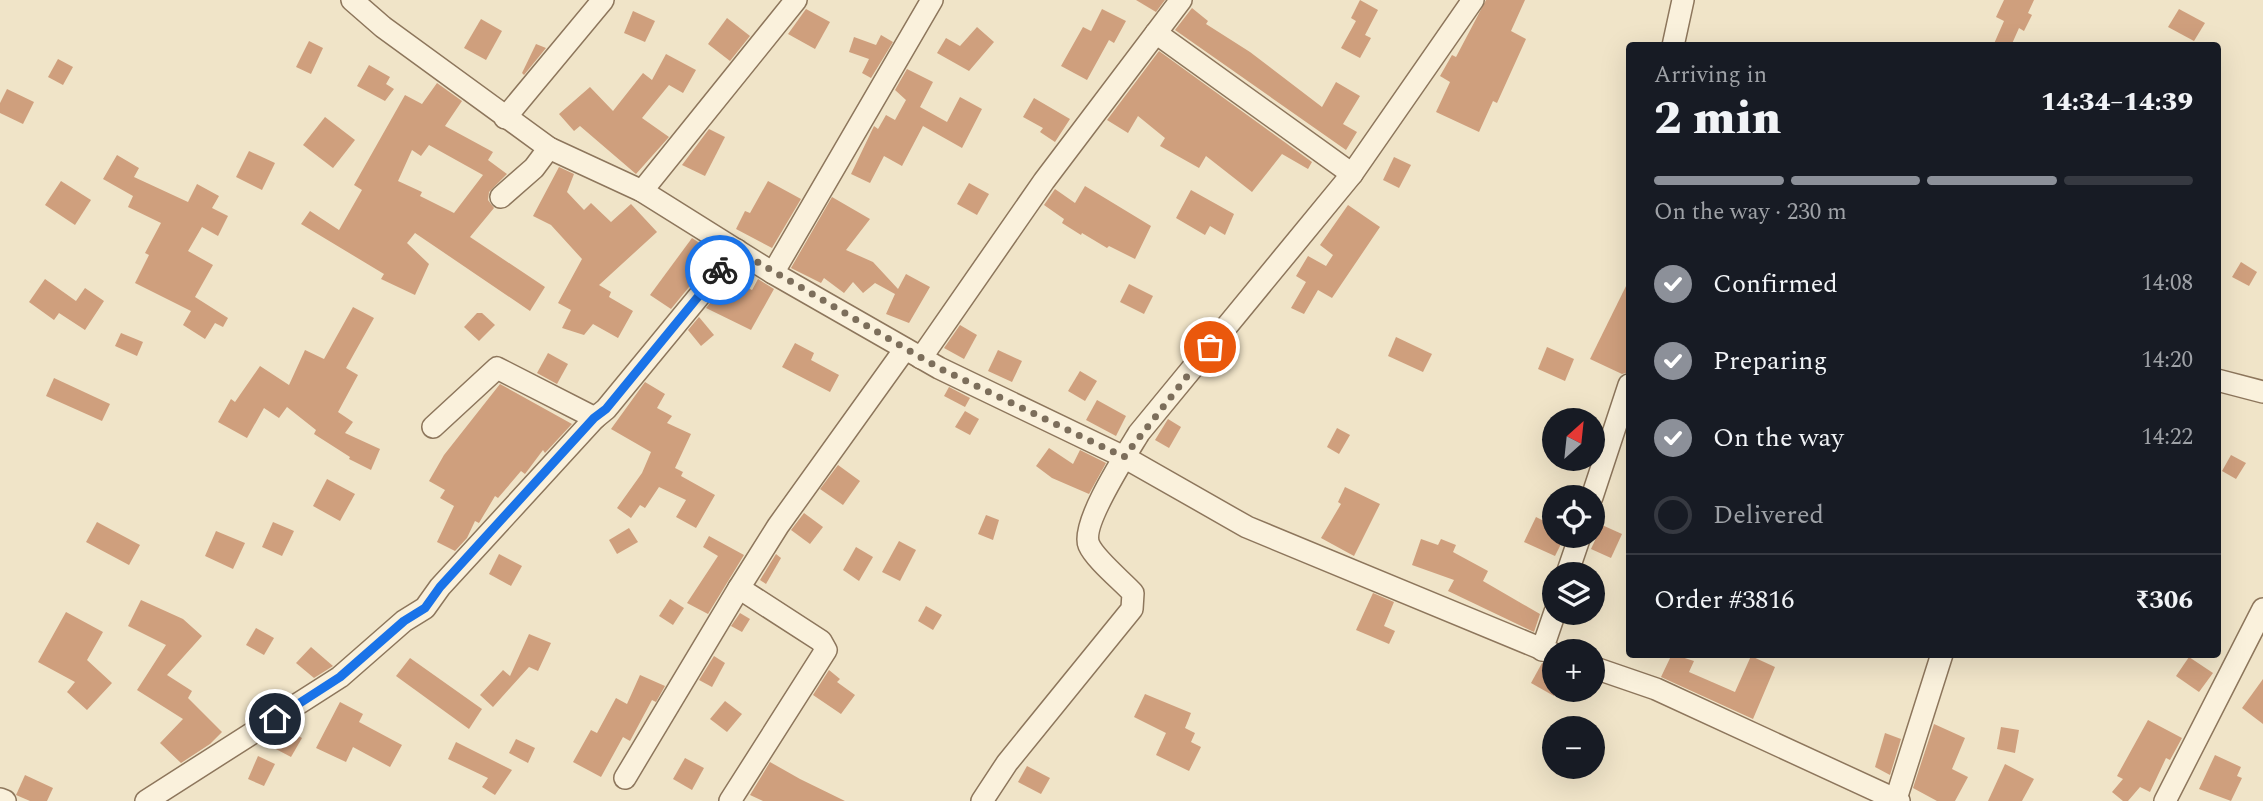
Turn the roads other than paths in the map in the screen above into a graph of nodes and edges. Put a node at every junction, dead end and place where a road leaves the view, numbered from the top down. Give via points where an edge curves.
1 (352, 0) edge
2 (603, 0) edge
3 (796, 0) edge
4 (932, 0) edge
5 (1181, 0) edge
6 (1473, 0) edge
7 (1683, 0) edge
8 (1156, 33) junction
9 (1674, 42) edge
10 (505, 118) junction
11 (548, 148) junction
12 (1352, 174) junction
13 (642, 191) junction
14 (501, 197) dead end
15 (737, 250) junction
16 (773, 272) junction
17 (913, 354) junction
18 (2221, 381) edge
19 (2263, 392) edge
20 (1626, 394) edge
21 (594, 418) junction
22 (433, 427) dead end
23 (1124, 457) junction
24 (1596, 485) edge
25 (739, 588) junction
26 (2263, 609) edge
27 (1542, 650) edge
28 (1941, 658) edge
29 (1605, 671) edge
30 (625, 778) dead end
31 (1897, 800) edge
32 (146, 801) edge
33 (730, 801) edge
34 (982, 801) edge
35 (2165, 801) edge

1 - 10 street
2 - 10 street
3 - 13 street
4 - 16 street
5 - 8 street
6 - 12 street
7 - 9 street
8 - 12 street
8 - 17 street
10 - 11 street
11 - 13 street
11 - 14 street via 534,168
12 - 23 street
13 - 15 street
15 - 16 street
15 - 21 street
16 - 17 street
17 - 23 street
17 - 25 street via 778,526
18 - 19 street
20 - 24 street
21 - 22 street via 497,368
21 - 32 street via 425,608 340,677
23 - 27 street via 1247,527
23 - 34 street via 1086,531 1089,546 1133,593 1132,609 1007,763
25 - 30 street
25 - 33 street via 821,641 826,650
26 - 35 street
28 - 31 street
29 - 31 street via 1656,689

